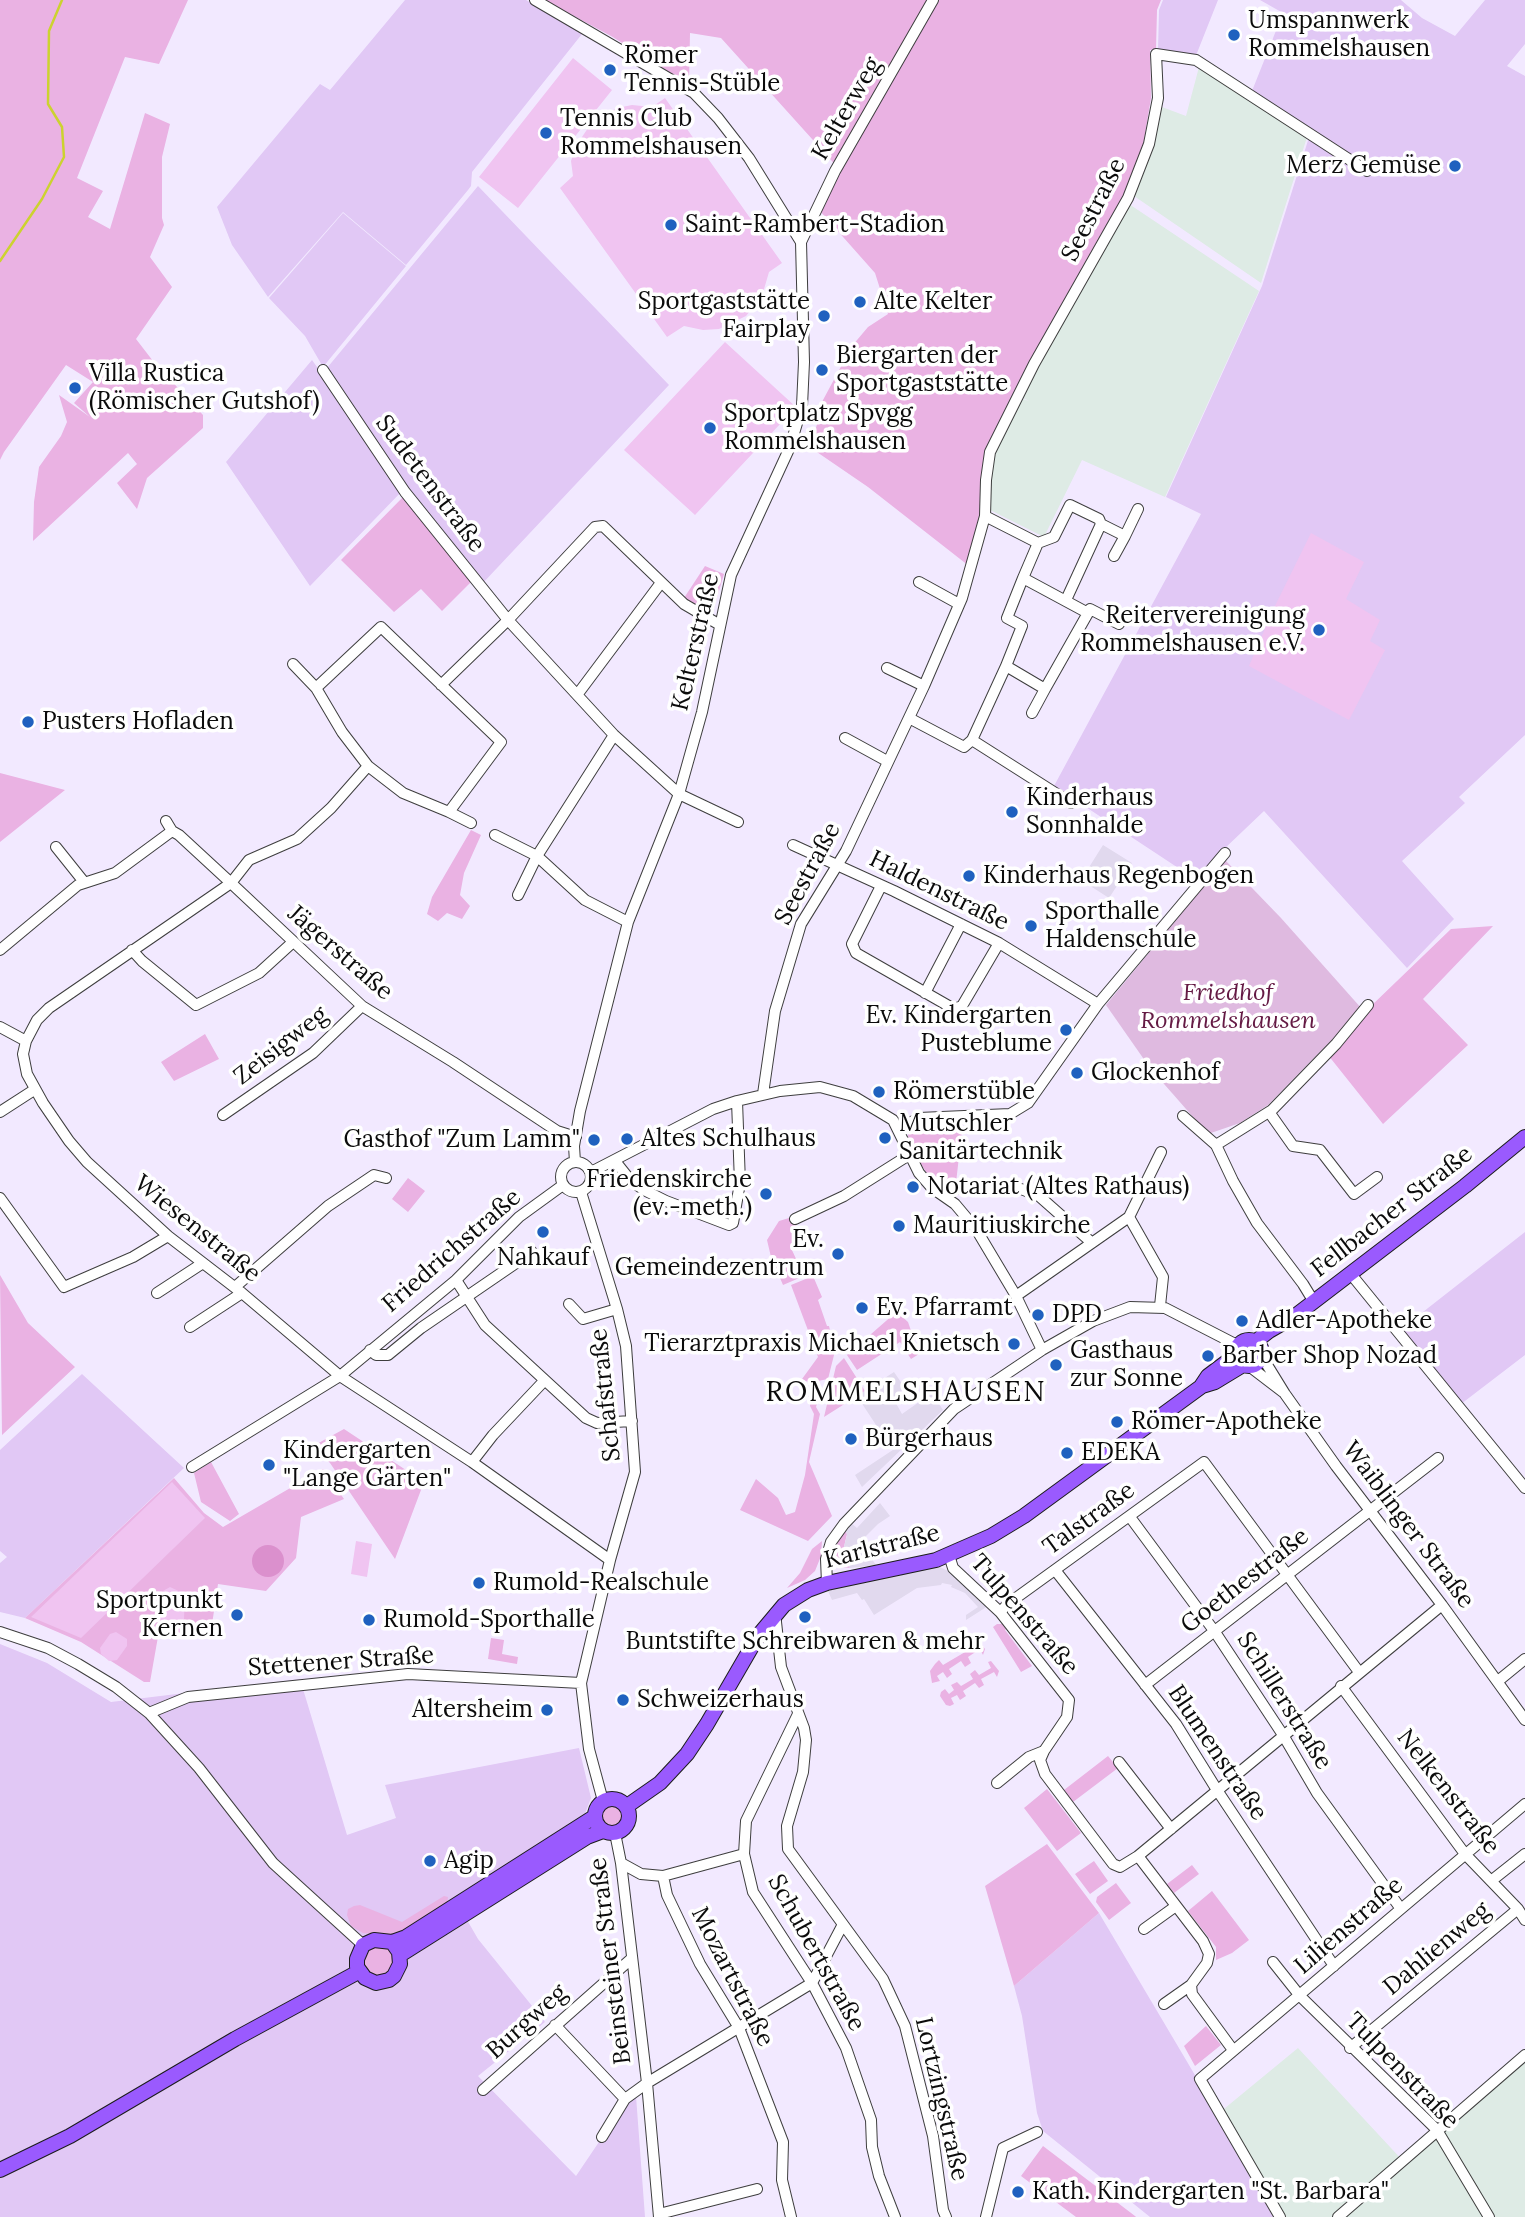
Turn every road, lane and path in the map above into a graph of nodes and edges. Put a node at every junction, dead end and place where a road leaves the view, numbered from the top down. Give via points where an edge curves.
1 (535, 0) edge
2 (933, 0) edge
3 (1367, 171) dead end
4 (801, 242) junction
5 (323, 370) dead end
6 (1138, 509) dead end
7 (985, 516) junction
8 (1101, 524) junction
9 (1125, 536) junction
10 (1038, 543) junction
11 (1114, 556) dead end
12 (1023, 578) junction
13 (919, 583) dead end
14 (660, 584) junction
15 (1066, 600) junction
16 (959, 604) junction
17 (1088, 613) junction
18 (508, 620) junction
19 (1119, 624) dead end
20 (720, 625) junction
21 (293, 664) dead end
22 (1006, 666) junction
23 (887, 667) dead end
24 (441, 685) junction
25 (924, 686) junction
26 (316, 688) junction
27 (1045, 689) junction
28 (577, 695) junction
29 (1032, 713) dead end
30 (909, 718) junction
31 (614, 734) junction
32 (845, 738) dead end
33 (972, 740) junction
34 (887, 761) junction
35 (368, 766) junction
36 (679, 794) junction
37 (1072, 803) dead end
38 (449, 812) junction
39 (738, 822) dead end
40 (471, 823) dead end
41 (495, 835) dead end
42 (793, 845) dead end
43 (57, 847) dead end
44 (1225, 852) dead end
45 (537, 856) junction
46 (839, 865) junction
47 (84, 882) junction
48 (231, 883) junction
49 (881, 886) junction
50 (518, 895) dead end
51 (628, 922) junction
52 (961, 924) junction
53 (293, 943) junction
54 (999, 943) junction
55 (0, 950) edge
56 (132, 950) junction
57 (925, 993) junction
58 (1098, 1004) junction
59 (362, 1006) junction
60 (1368, 1006) dead end
61 (0, 1027) edge
62 (26, 1041) junction
63 (34, 1090) junction
64 (763, 1094) junction
65 (737, 1101) junction
66 (0, 1112) edge
67 (1269, 1112) junction
68 (223, 1115) dead end
69 (1183, 1116) dead end
70 (899, 1129) junction
71 (576, 1137) junction
72 (1525, 1137) edge
73 (1216, 1145) junction
74 (1161, 1152) dead end
75 (909, 1155) junction
76 (615, 1161) junction
77 (575, 1162) junction
78 (591, 1172) junction
79 (1377, 1177) dead end
80 (386, 1178) dead end
81 (563, 1185) junction
82 (932, 1188) junction
83 (581, 1192) junction
84 (0, 1198) edge
85 (1129, 1217) junction
86 (795, 1219) dead end
87 (168, 1236) junction
88 (1091, 1242) junction
89 (532, 1252) dead end
90 (204, 1264) junction
91 (1350, 1273) junction
92 (456, 1280) junction
93 (238, 1290) junction
94 (157, 1293) dead end
95 (1016, 1296) junction
96 (467, 1298) junction
97 (1314, 1302) junction
98 (569, 1304) dead end
99 (1160, 1306) junction
100 (617, 1309) junction
101 (190, 1327) dead end
102 (1259, 1349) junction
103 (370, 1350) junction
104 (1042, 1350) junction
105 (1242, 1358) junction
106 (340, 1376) junction
107 (544, 1381) junction
108 (1285, 1394) junction
109 (632, 1420) junction
110 (1438, 1458) dead end
111 (472, 1462) junction
112 (192, 1467) dead end
113 (1525, 1488) edge
114 (1370, 1511) junction
115 (1130, 1517) junction
116 (950, 1555) junction
117 (610, 1560) junction
118 (1055, 1570) junction
119 (1287, 1574) junction
120 (827, 1583) junction
121 (1442, 1605) junction
122 (1000, 1612) junction
123 (775, 1613) junction
124 (0, 1632) edge
125 (1215, 1632) junction
126 (1525, 1659) edge
127 (1359, 1672) junction
128 (1498, 1681) junction
129 (581, 1683) junction
130 (1145, 1685) junction
131 (1341, 1686) junction
132 (149, 1713) junction
133 (798, 1714) junction
134 (1525, 1720) edge
135 (1283, 1735) junction
136 (1044, 1751) junction
137 (1119, 1762) dead end
138 (997, 1783) dead end
139 (1217, 1790) junction
140 (603, 1801) junction
141 (1525, 1804) edge
142 (627, 1806) junction
143 (594, 1817) junction
144 (1171, 1829) junction
145 (609, 1832) junction
146 (744, 1854) junction
147 (1465, 1854) junction
148 (1525, 1854) edge
149 (1138, 1856) junction
150 (621, 1863) junction
151 (663, 1876) junction
152 (1491, 1881) junction
153 (1175, 1906) junction
154 (1401, 1909) junction
155 (1518, 1909) junction
156 (1525, 1920) edge
157 (842, 1926) junction
158 (1144, 1929) dead end
159 (392, 1942) junction
160 (363, 1945) junction
161 (400, 1955) junction
162 (631, 1959) junction
163 (1273, 1962) dead end
164 (1334, 1966) junction
165 (360, 1971) junction
166 (812, 1983) junction
167 (1191, 1985) junction
168 (1300, 1996) junction
169 (1164, 2004) dead end
170 (555, 2025) junction
171 (739, 2028) junction
172 (1350, 2048) junction
173 (1233, 2050) junction
174 (1525, 2055) edge
175 (647, 2083) junction
176 (483, 2090) dead end
177 (625, 2099) junction
178 (1437, 2130) junction
179 (1037, 2132) dead end
180 (602, 2137) dead end
181 (0, 2170) edge
182 (757, 2189) dead end
183 (659, 2216) edge
184 (791, 2217) edge
185 (895, 2217) edge
186 (946, 2217) edge
187 (986, 2217) edge
188 (1280, 2217) edge
189 (1338, 2217) edge
190 (1489, 2217) edge

1 - 4 street via 694,93 748,158
2 - 4 street, Kelterweg via 835,171
3 - 7 street, Seestraße via 1196,60 1156,54 1158,98 1149,144 1128,198 990,452
4 - 20 street, Kelterstraße via 802,406 790,447 731,575
5 - 18 street, Sudetenstraße via 405,492
6 - 9 street
7 - 10 street
7 - 16 street, Seestraße
8 - 9 street
8 - 10 street via 1070,505 1054,537
8 - 15 street
9 - 11 street
10 - 12 street
12 - 15 street
12 - 22 street via 1007,618 1022,625
13 - 16 street
14 - 18 street via 603,526 595,527
14 - 20 street
14 - 28 street
15 - 17 street
16 - 25 street, Seestraße
17 - 19 street via 1090,609
17 - 27 street
18 - 24 street
18 - 28 street, Sudetenstraße
20 - 36 street, Kelterstraße
21 - 26 street
22 - 27 street
22 - 33 street
23 - 25 street
24 - 26 street via 381,627
24 - 38 street via 501,742
25 - 30 street, Seestraße
26 - 35 street
27 - 29 street
28 - 31 street, Sudetenstraße
30 - 33 street via 964,747
30 - 34 street, Seestraße
31 - 36 street, Sudetenstraße
31 - 45 street
32 - 34 street
33 - 37 street
34 - 46 street, Seestraße
35 - 38 street via 403,793
35 - 48 street via 306,833 249,860
36 - 39 street
36 - 51 street, Kelterstraße
38 - 40 street
41 - 45 street
42 - 46 street, Haldenstraße
43 - 47 street
44 - 58 street
45 - 50 street
45 - 51 street via 585,900
46 - 49 street, Haldenstraße
46 - 64 street, Seestraße via 801,924 775,1011
47 - 48 street, Jägerstraße via 115,873 169,826
47 - 55 street
48 - 53 street, Jägerstraße
48 - 56 street
49 - 52 street, Haldenstraße
49 - 57 street via 852,944 856,953
51 - 71 street, Kelterstraße
52 - 54 street, Haldenstraße
52 - 57 street
53 - 56 street via 259,973 196,1005
53 - 59 street, Jägerstraße
54 - 57 street via 962,1006 954,1009
54 - 58 street, Haldenstraße
56 - 62 street via 49,1008
58 - 70 street via 1028,1104 1010,1114 919,1118
59 - 68 street, Zeisigweg via 313,1053
59 - 71 street, Jägerstraße via 557,1131
60 - 67 street
61 - 62 street
62 - 63 street, Wiesenstraße via 24,1065
63 - 66 street
63 - 87 street, Wiesenstraße via 87,1162
64 - 65 street
64 - 70 street via 820,1087 853,1096 882,1111
65 - 76 street
65 - 76 street via 740,1183 729,1225 646,1191
67 - 73 street
67 - 79 street via 1293,1146 1320,1150 1353,1194
69 - 73 street
70 - 75 street
71 - 77 street, Kelterstraße
72 - 91 main road, Fellbacher Straße
73 - 97 street via 1258,1223
74 - 85 street
75 - 82 street
75 - 86 street via 844,1196
76 - 78 street
77 - 78 street via 585,1164
77 - 81 street via 566,1165
78 - 83 street via 590,1185
80 - 93 street via 374,1175 328,1206
81 - 83 street
81 - 92 street, Friedrichstraße via 519,1217
82 - 88 street via 1021,1189 1039,1196
82 - 95 street via 966,1217
83 - 100 street, Schafstraße
84 - 87 street via 64,1287
85 - 88 street
85 - 99 street via 1163,1277
87 - 90 street, Wiesenstraße
88 - 95 street
89 - 96 street, Friedrichstraße
90 - 93 street, Wiesenstraße
90 - 94 street
91 - 97 main road, Fellbacher Straße
91 - 113 street
92 - 96 street
92 - 103 street, Friedrichstraße
93 - 101 street
93 - 106 street, Wiesenstraße
95 - 104 street
96 - 103 street, Friedrichstraße via 388,1355
96 - 107 street via 485,1325
97 - 102 main road, Fellbacher Straße
98 - 100 street via 583,1319
99 - 104 street via 1130,1307 1093,1321
99 - 105 street, Waiblinger Straße
100 - 109 street, Schafstraße via 626,1346
102 - 105 main road, Fellbacher Straße via 1257,1363
102 - 105 main road via 1244,1342
102 - 108 street, Waiblinger Straße
103 - 106 street, Friedrichstraße
104 - 120 street via 954,1409 857,1510 831,1542
105 - 108 street, Waiblinger Straße
105 - 116 main road, Karlstraße via 1208,1376 1202,1386 1024,1516
106 - 111 street, Wiesenstraße
106 - 112 street, Friedrichstraße
107 - 109 street via 597,1423
107 - 111 street
108 - 114 street, Waiblinger Straße
109 - 117 street, Schafstraße via 635,1472
110 - 114 street, Goethestraße
111 - 117 street, Wiesenstraße
114 - 119 street, Goethestraße
114 - 121 street, Waiblinger Straße
115 - 118 street, Talstraße
115 - 119 street, Talstraße via 1203,1462
115 - 125 street, Schillerstraße
116 - 120 main road, Karlstraße
116 - 122 street, Tulpenstraße via 953,1568
117 - 129 street, Schafstraße
118 - 122 street, Talstraße
118 - 130 street, Blumenstraße
119 - 125 street, Goethestraße
119 - 127 street
120 - 123 main road, Karlstraße
121 - 127 street
121 - 128 street, Waiblinger Straße
122 - 136 street, Tulpenstraße via 1069,1700 1067,1717
123 - 133 street, Lortzingstraße via 781,1667
123 - 142 main road, Karlstraße via 687,1754 660,1783
124 - 132 street via 78,1664
125 - 130 street, Goethestraße
125 - 135 street, Schillerstraße
126 - 128 street
127 - 131 street
128 - 134 street, Waiblinger Straße
129 - 132 street, Stettener Straße via 408,1674 188,1697
129 - 140 street, Schafstraße via 589,1749
130 - 139 street, Blumenstraße via 1176,1724
131 - 135 street
131 - 147 street, Nelkenstraße
132 - 160 street via 200,1768 273,1863
133 - 146 street, Schubertstraße via 746,1821
133 - 157 street, Lortzingstraße via 806,1740 803,1772 787,1826 788,1849
135 - 139 street
135 - 154 street, Schillerstraße via 1317,1793
136 - 138 street
136 - 149 street via 1040,1760 1045,1774 1113,1864 1120,1867
137 - 144 street
139 - 144 street
139 - 164 street, Blumenstraße
140 - 142 main road via 614,1798
140 - 143 main road
141 - 147 street, Lilienstraße
142 - 145 main road via 628,1824
143 - 145 main road
143 - 159 main road
144 - 149 street
145 - 150 street, Beinsteiner Straße
145 - 161 main road via 587,1837
146 - 151 street
146 - 166 street, Schubertstraße via 752,1892
147 - 152 street, Nelkenstraße
147 - 154 street, Lilienstraße
148 - 152 street
149 - 153 street
150 - 151 street via 641,1874
150 - 162 street, Beinsteiner Straße
151 - 171 street, Mozartstraße via 667,1895 700,1964
152 - 155 street, Nelkenstraße
153 - 158 street
153 - 167 street via 1209,1954
154 - 164 street, Lilienstraße
155 - 156 street, Nelkenstraße
155 - 172 street, Dahlienweg
157 - 166 street
157 - 186 street, Lortzingstraße via 883,1979 905,2026 933,2136
159 - 160 main road via 374,1940
159 - 161 main road
160 - 165 main road via 357,1959
161 - 165 main road via 398,1971 389,1980 376,1983
162 - 170 street, Burgweg
162 - 175 street, Beinsteiner Straße
163 - 168 street, Tulpenstraße
164 - 168 street, Lilienstraße
165 - 181 main road via 81,2130
166 - 171 street
166 - 185 street, Schubertstraße via 846,2048 871,2120 879,2176
167 - 169 street
167 - 173 street via 1196,2003
168 - 172 street, Tulpenstraße
168 - 173 street, Lilienstraße
170 - 176 street, Burgweg
170 - 177 street
171 - 175 street
171 - 184 street, Mozartstraße via 783,2142 782,2180
172 - 178 street, Tulpenstraße
173 - 188 street, Lilienstraße via 1200,2079
174 - 178 street
175 - 177 street, Beinsteiner Straße
175 - 183 street, Beinsteiner Straße
177 - 180 street, Beinsteiner Straße
178 - 189 street
178 - 190 street, Tulpenstraße
179 - 187 street via 1003,2148
182 - 183 street, Beinsteiner Straße

